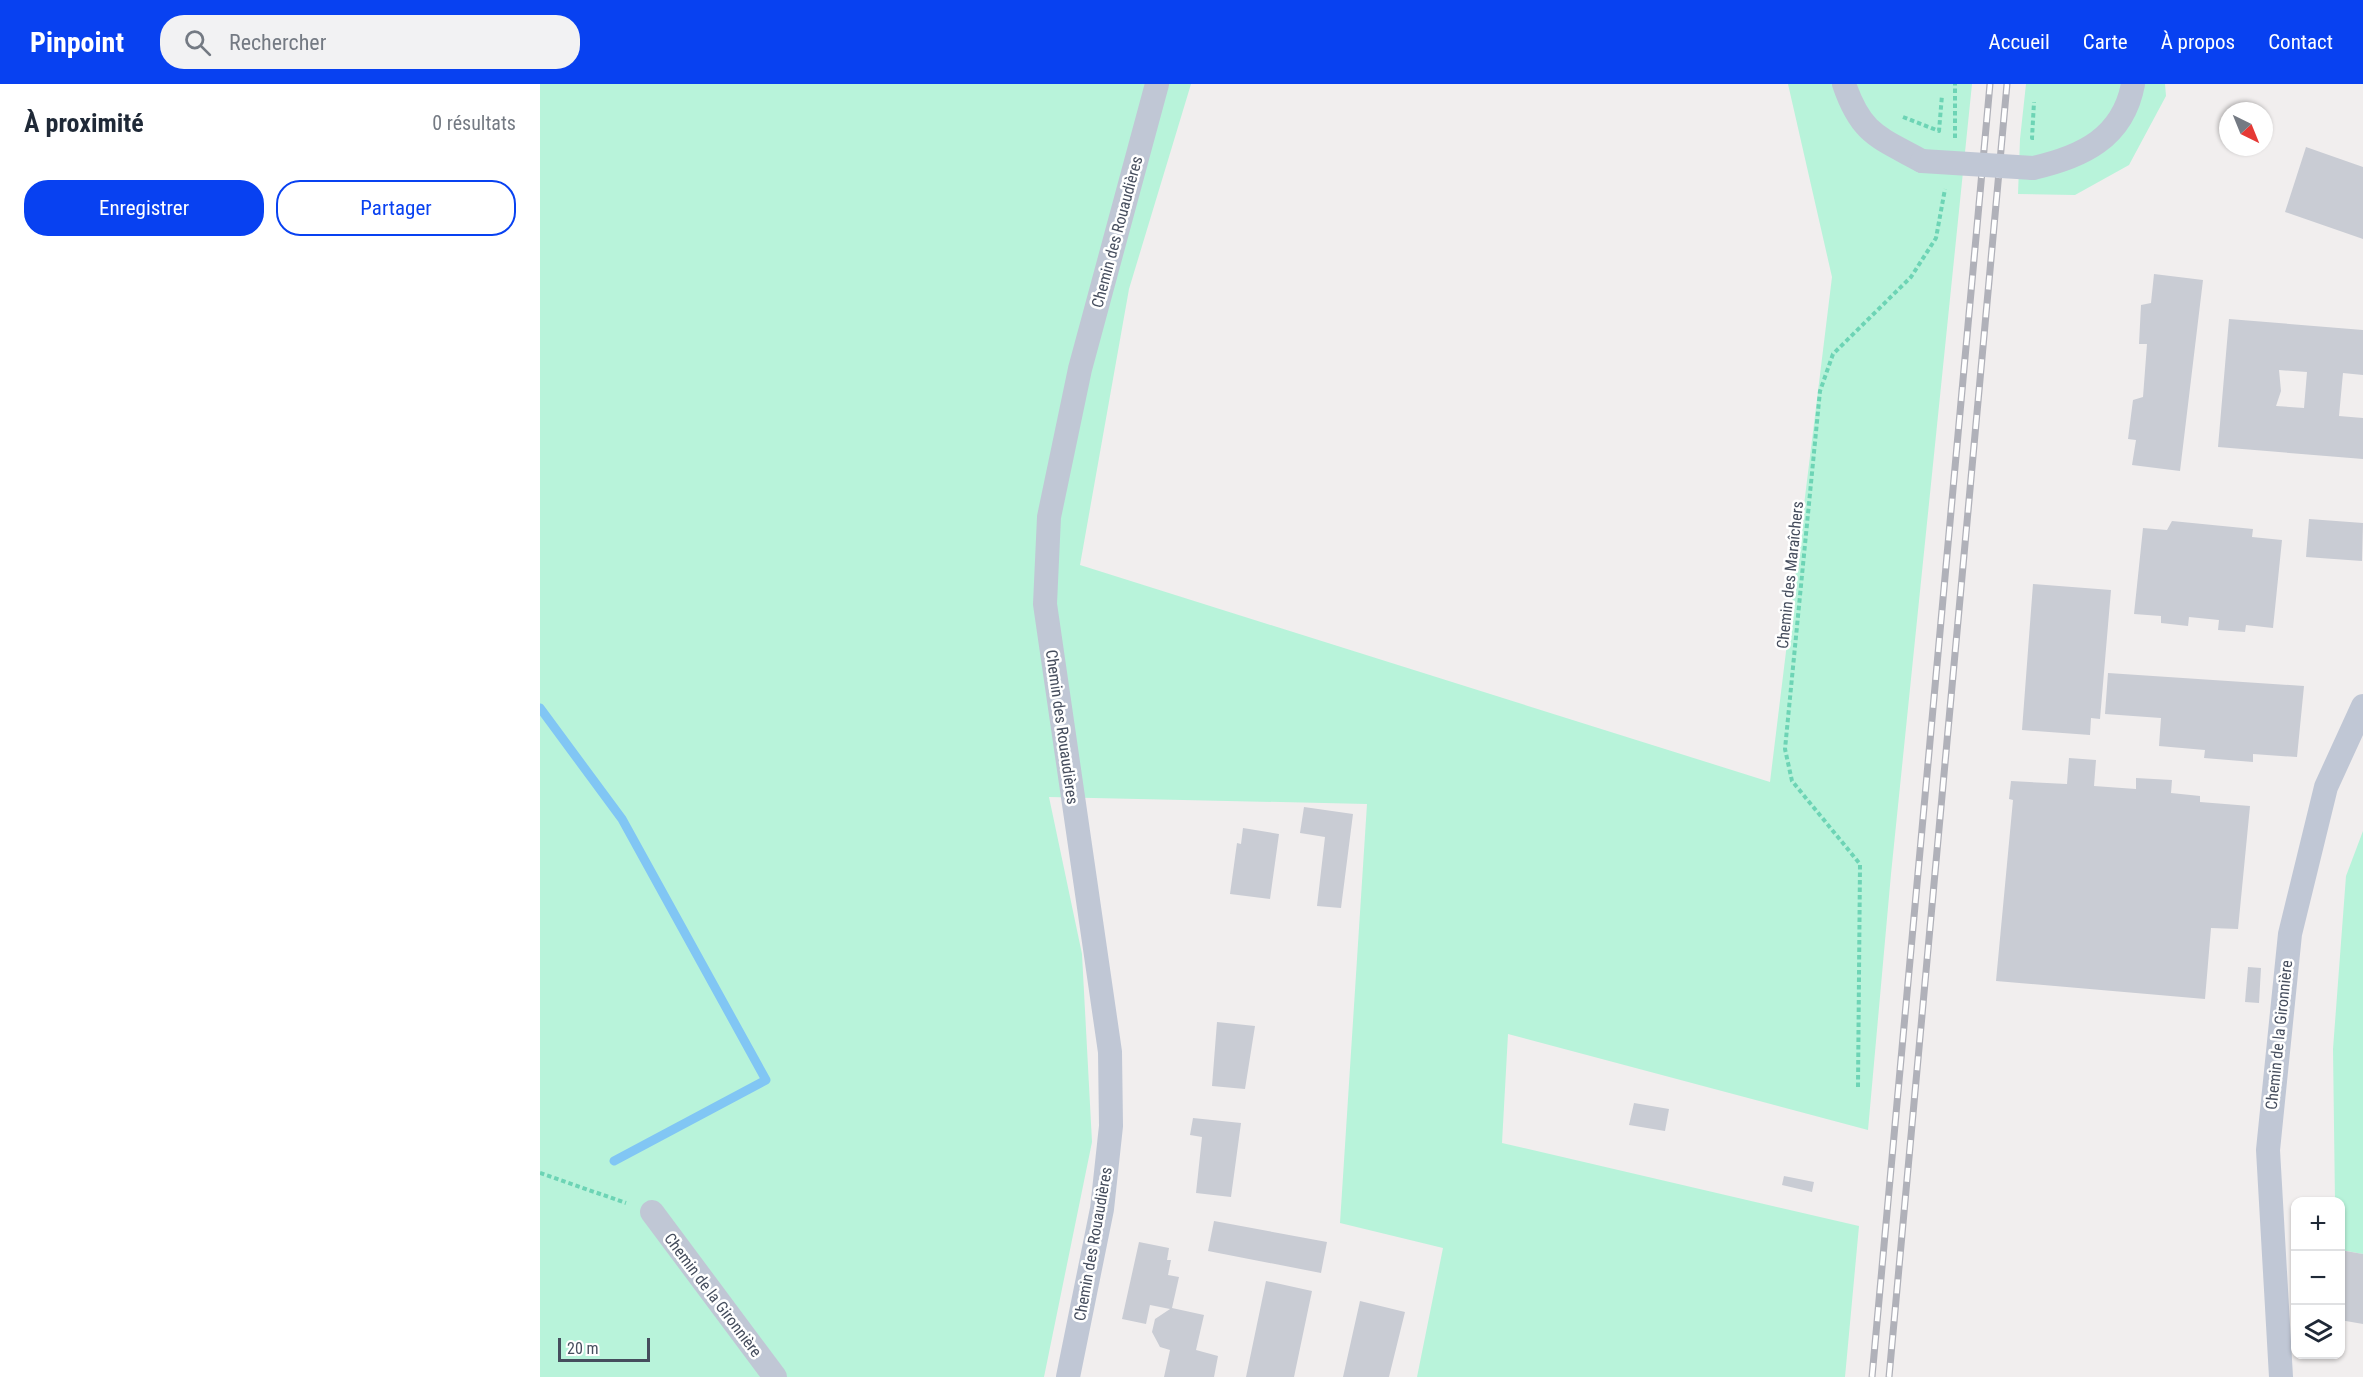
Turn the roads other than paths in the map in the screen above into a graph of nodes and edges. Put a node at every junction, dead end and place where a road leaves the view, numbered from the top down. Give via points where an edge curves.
1 (1157, 84) edge
2 (1844, 84) edge
3 (2133, 84) edge
4 (2363, 706) edge
5 (652, 1212) road end
6 (776, 1377) edge
7 (1068, 1377) edge
8 (2282, 1377) edge

1 - 7 street, Chemin des Rouaudières via 1080,369 1049,517 1045,604 1110,1052 1111,1126 1102,1209
2 - 3 street, bridge via 1852,107 1872,134 1922,161 2033,168 2067,160 2097,143 2118,125
4 - 8 street, Chemin de la Gironnière via 2326,787 2290,934 2268,1150
5 - 6 street, Chemin de la Gironnière

